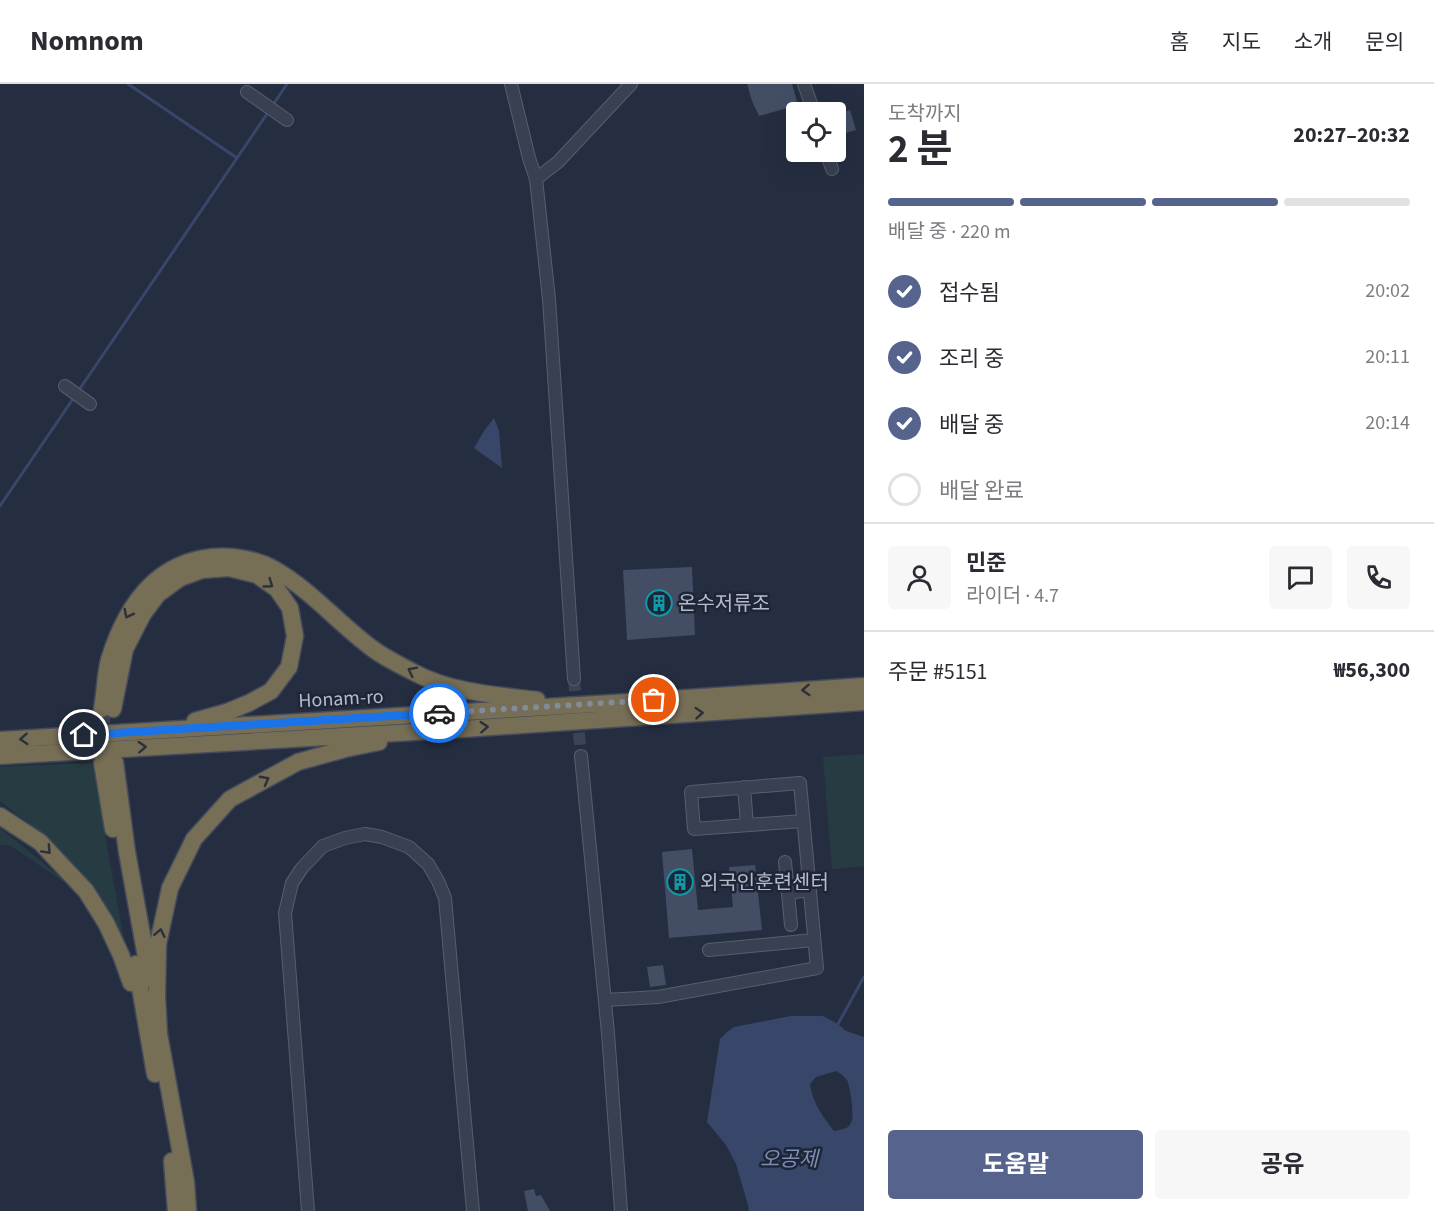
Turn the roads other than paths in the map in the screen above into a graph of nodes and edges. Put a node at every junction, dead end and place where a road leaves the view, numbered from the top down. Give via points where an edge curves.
1 (511, 84) edge
2 (631, 84) edge
3 (804, 84) edge
4 (247, 92) dead end
5 (810, 102) edge
6 (287, 120) dead end
7 (830, 162) edge
8 (832, 169) dead end
9 (536, 179) junction
10 (65, 386) dead end
11 (90, 404) dead end
12 (574, 679) tunnel mouth
13 (864, 686) edge
14 (864, 702) edge
15 (613, 703) junction
16 (447, 730) junction
17 (146, 731) junction
18 (0, 741) edge
19 (0, 756) edge
20 (580, 756) tunnel mouth
21 (108, 762) tunnel mouth
22 (744, 787) junction
23 (0, 816) edge
24 (803, 821) junction
25 (747, 825) junction
26 (784, 862) dead end
27 (809, 890) junction
28 (788, 893) junction
29 (791, 925) dead end
30 (814, 940) junction
31 (709, 950) dead end
32 (604, 1000) junction
33 (154, 1037) junction
34 (176, 1211) edge
35 (188, 1211) edge
36 (308, 1211) edge
37 (473, 1211) edge
38 (621, 1211) edge

1 - 9 street
2 - 9 street via 558,162
3 - 5 street
4 - 6 street
7 - 8 street
9 - 12 street via 549,299
10 - 11 street
13 -> 15 highway, Honam-ro
16 -> 14 highway, Honam-ro
15 - 17 highway, Honam-ro
15 -> 17 highway via 544,701 446,686 374,650 273,568 223,556 197,558 175,567 142,593 129,610 109,661 108,709 126,649 143,614 158,594 180,578 202,570 229,568 257,575 277,589 290,608 295,636 288,668 271,691 249,703 200,720
19 -> 16 highway, Honam-ro
33 -> 16 highway via 158,944 170,888 194,838 230,799 298,762
17 -> 18 highway, Honam-ro
20 - 32 street
21 - 33 highway via 127,852
22 - 24 street via 800,783
22 - 25 street
22 - 25 street via 691,792 694,830
23 -> 33 highway via 40,842 86,891 121,955
24 - 25 street
24 - 27 street
26 - 28 street
27 - 28 street
27 - 30 street
28 - 29 street
30 - 31 street
30 - 32 street via 817,968 658,997
32 - 38 street
33 - 34 highway via 174,1169
33 - 35 highway via 184,1170
36 - 37 street via 285,913 292,883 323,846 365,834 410,848 428,864 446,898

